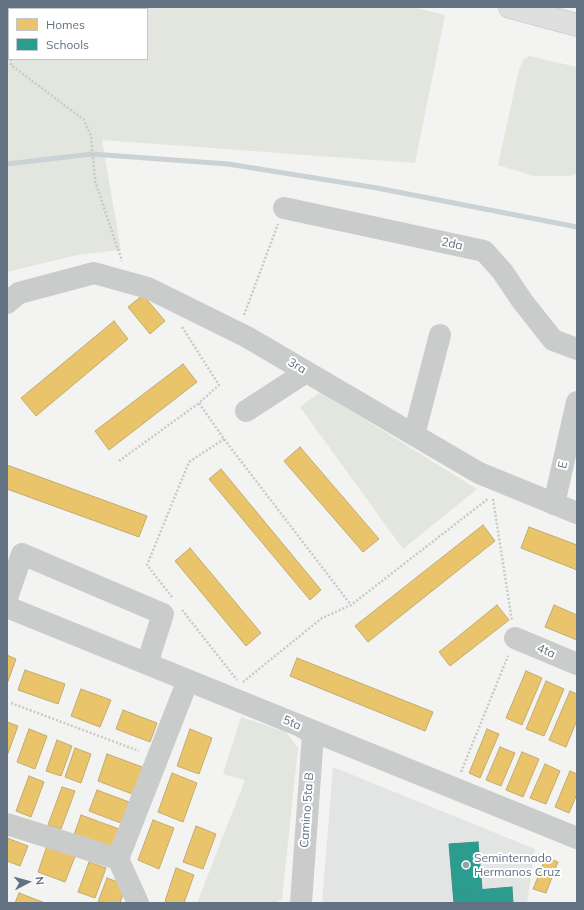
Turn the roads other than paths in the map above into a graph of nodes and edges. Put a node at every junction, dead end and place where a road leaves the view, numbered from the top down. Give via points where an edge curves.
1 (510, 7) edge
2 (577, 25) edge
3 (284, 208) road end
4 (7, 303) edge
5 (440, 335) dead end
6 (577, 349) edge
7 (306, 372) junction
8 (577, 402) edge
9 (246, 411) dead end
10 (414, 435) junction
11 (554, 504) junction
12 (577, 513) edge
13 (7, 598) edge
14 (7, 607) edge
15 (515, 638) road end
16 (147, 664) junction
17 (577, 664) edge
18 (188, 680) junction
19 (298, 725) junction
20 (7, 824) edge
21 (577, 838) edge
22 (118, 859) junction
23 (138, 903) edge
24 (301, 903) edge

1 - 2 main road
3 - 6 street, 2da via 484,251 553,340
4 - 7 street, 3ra via 19,293 94,273 148,288 237,332
5 - 10 street
7 - 9 street
7 - 10 street, 3ra
8 - 11 street, E
10 - 11 street, 3ra via 479,473
11 - 12 street, 3ra
13 - 16 street via 22,554 163,614
14 - 16 street, 5ta
15 - 17 street, 4ta
16 - 18 street, 5ta
18 - 19 street, 5ta
18 - 22 street
19 - 21 street, 5ta
19 - 24 street, Camino 5ta B via 312,734
20 - 22 street
22 - 23 street

